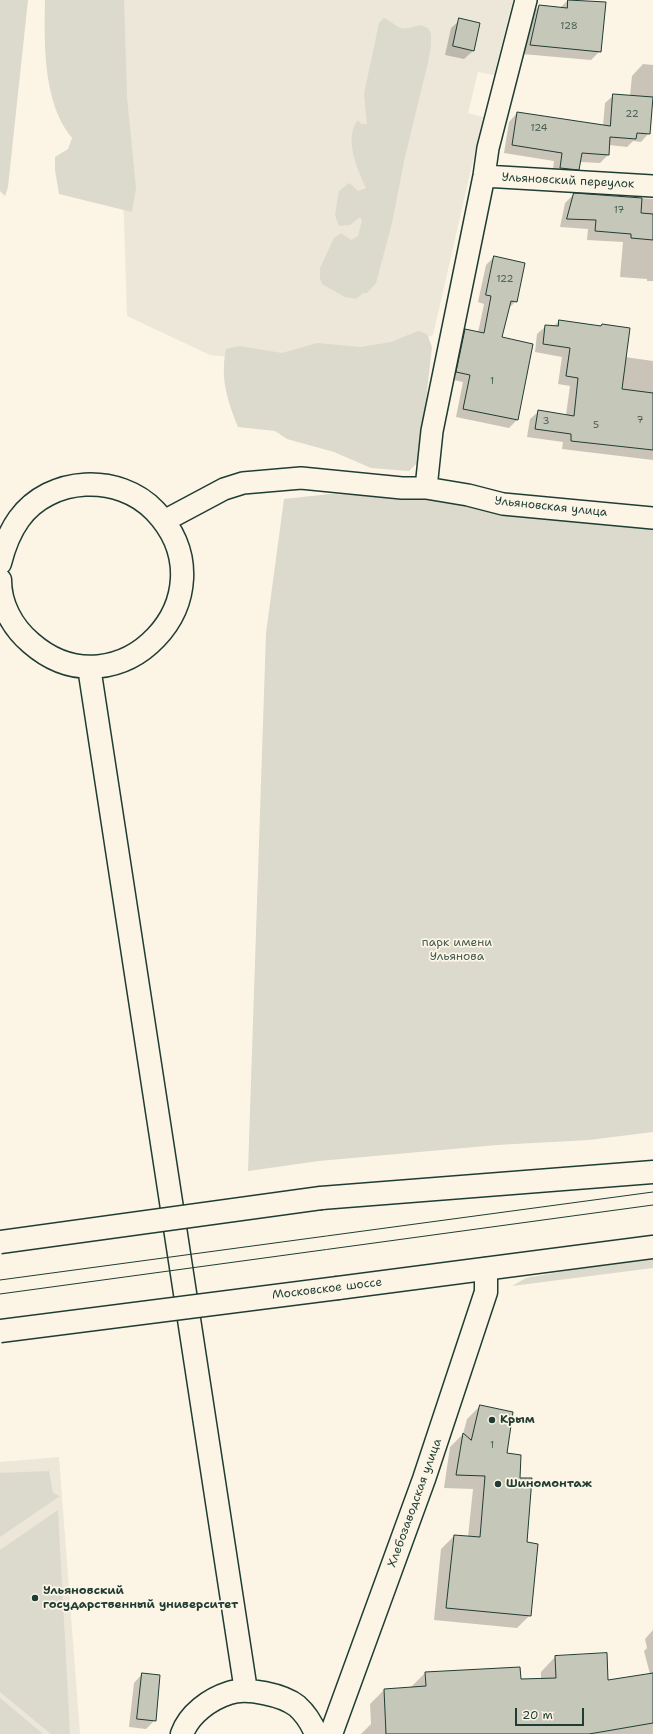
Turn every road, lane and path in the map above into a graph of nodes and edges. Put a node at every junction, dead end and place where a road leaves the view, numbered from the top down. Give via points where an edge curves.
1 (526, 0) edge
2 (484, 176) junction
3 (653, 186) edge
4 (426, 488) junction
5 (653, 518) edge
6 (164, 521) junction
7 (0, 563) edge
8 (0, 580) edge
9 (8, 632) edge
10 (89, 667) junction
11 (653, 1172) edge
12 (0, 1242) edge
13 (653, 1247) edge
14 (486, 1269) junction
15 (0, 1331) edge
16 (246, 1691) junction
17 (182, 1734) edge
18 (316, 1734) edge
19 (331, 1734) edge

1 - 2 street via 488,148
2 - 3 street, Ульяновский переулок
2 - 4 street via 432,431
4 - 5 street, Ульяновская улица via 503,504
4 - 6 street, Ульяновская улица via 302,478 243,483 224,489
6 - 7 street via 149,504 129,492 108,486 85,484 60,489 38,501 19,518 6,540
6 - 10 street via 176,543 182,568 181,593 172,617 158,638 138,654 114,664
8 - 9 street via 0,590 8,614
9 - 10 street via 22,635 41,652 64,663
10 - 16 street
11 - 12 street, bridge via 321,1198
13 - 14 street, Московское шоссе
14 - 15 street, Московское шоссе, bridge
14 - 19 street, Хлебозаводская улица via 486,1292 429,1464
16 - 17 street via 230,1692 209,1703 193,1716
16 - 18 street via 282,1698 297,1706 311,1723

